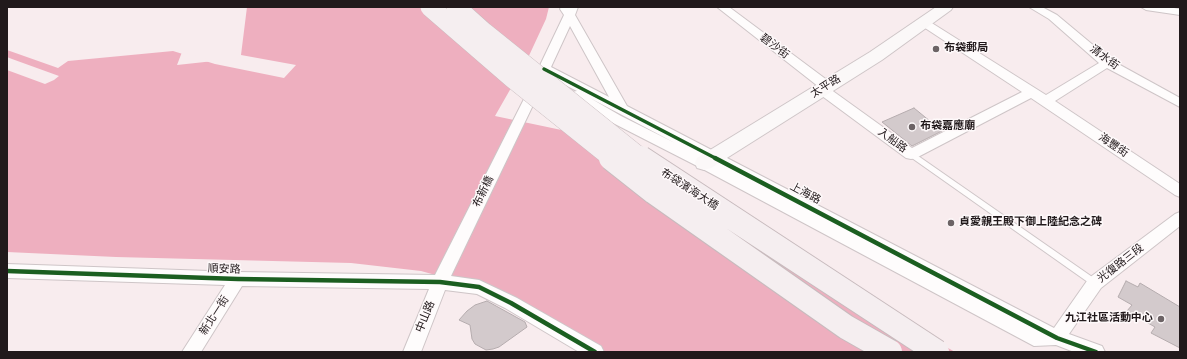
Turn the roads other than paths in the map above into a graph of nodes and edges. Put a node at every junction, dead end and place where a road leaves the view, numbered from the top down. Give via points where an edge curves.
1 (430, 7) edge
2 (456, 7) edge
3 (722, 7) edge
4 (946, 7) edge
5 (1034, 7) edge
6 (1146, 7) edge
7 (568, 9) edge
8 (1180, 12) edge
9 (923, 22) junction
10 (1107, 63) junction
11 (544, 69) junction
12 (824, 88) junction
13 (1032, 92) junction
14 (1046, 101) junction
15 (1180, 103) edge
16 (622, 109) junction
17 (911, 154) junction
18 (709, 160) junction
19 (1180, 191) edge
20 (1180, 218) edge
21 (7, 271) edge
22 (238, 279) junction
23 (440, 282) junction
24 (1095, 283) junction
25 (1057, 338) junction
26 (191, 352) edge
27 (412, 352) edge
28 (595, 352) edge
29 (890, 352) edge
30 (937, 352) edge
31 (1096, 352) edge

1 - 29 highway, 布袋濱海大橋, bridge via 512,78 654,192 846,327
2 - 30 highway, 布袋濱海大橋, bridge via 645,161
3 - 12 street, 碧沙街
4 - 9 main road, 太平路
5 - 10 street, 清水街 via 1053,16
6 - 8 street
7 - 11 street
7 - 16 street
9 - 12 main road, 太平路 via 876,56
9 - 13 street
10 - 14 street
10 - 15 street, 清水街
11 - 16 street, 上海路
11 - 18 street, 上海路 via 553,81 616,119
11 - 23 street, 布新橋
12 - 17 street, 入船路
12 - 18 main road, 太平路
13 - 14 street
13 - 17 street, 入船路
14 - 19 street, 海豐街
16 - 18 street, 上海路
17 - 24 lane
18 - 25 street, 上海路 via 1034,338
20 - 24 street, 光復路三段
21 - 22 street, 順安路
22 - 23 street, 順安路
22 - 26 street, 新北一街
23 - 27 street, 中山路
23 - 28 street, 順安路 via 479,287
24 - 25 street, 光復路三段
25 - 31 street, 上海路

